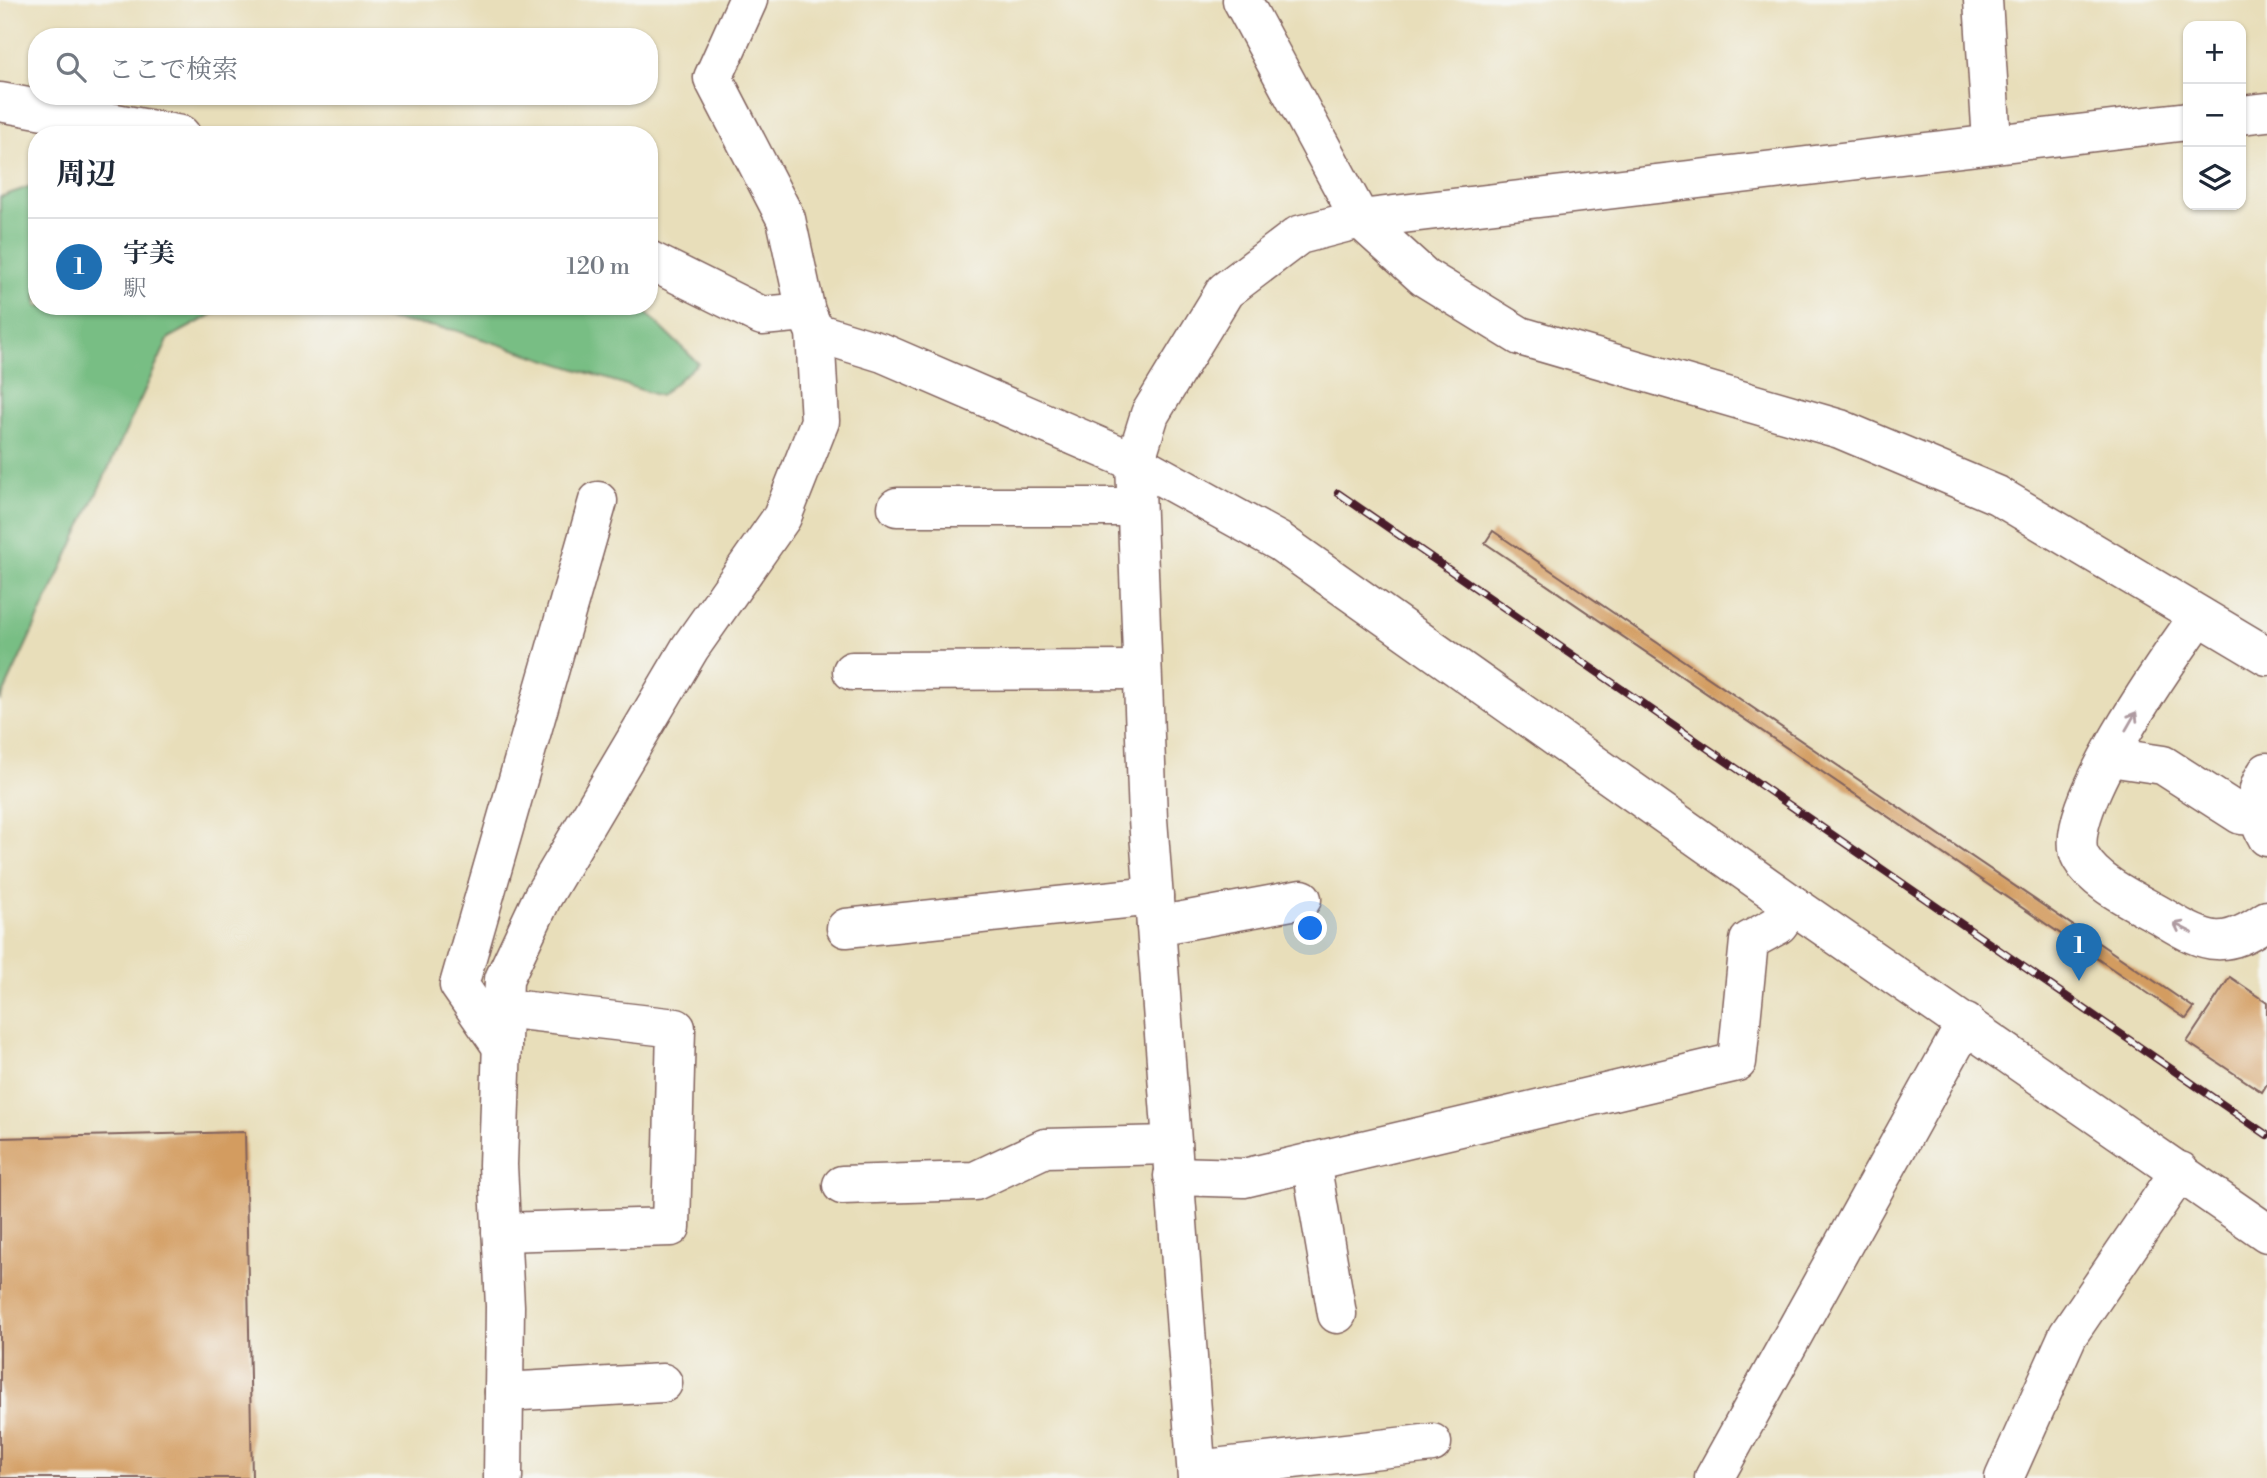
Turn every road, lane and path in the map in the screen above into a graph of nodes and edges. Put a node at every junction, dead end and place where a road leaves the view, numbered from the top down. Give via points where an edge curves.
1 (748, 0) edge
2 (1242, 0) edge
3 (1983, 0) edge
4 (0, 102) edge
5 (2267, 112) edge
6 (2246, 114) edge
7 (2183, 122) edge
8 (132, 126) edge
9 (1992, 142) junction
10 (1360, 219) junction
11 (658, 264) edge
12 (810, 322) junction
13 (1135, 462) junction
14 (598, 501) dead end
15 (897, 507) dead end
16 (1136, 507) junction
17 (2199, 616) junction
18 (2267, 656) edge
19 (1142, 670) junction
20 (852, 671) dead end
21 (2110, 757) junction
22 (2267, 772) edge
23 (2263, 826) edge
24 (1302, 899) dead end
25 (1793, 905) junction
26 (1155, 911) junction
27 (2267, 920) edge
28 (846, 928) dead end
29 (502, 1008) junction
30 (1966, 1023) junction
31 (502, 1047) junction
32 (1172, 1161) junction
33 (1311, 1162) junction
34 (2180, 1171) junction
35 (842, 1185) dead end
36 (501, 1232) junction
37 (2267, 1233) edge
38 (1337, 1314) dead end
39 (663, 1383) dead end
40 (504, 1392) junction
41 (1432, 1443) dead end
42 (1197, 1474) edge
43 (503, 1478) edge
44 (1714, 1478) edge
45 (2004, 1478) edge

1 - 12 street via 713,78 786,219
2 - 10 street
3 - 9 street
4 - 8 street
5 - 6 street
7 - 9 street
9 - 10 street
10 - 13 street via 1299,234 1225,291 1150,414
10 - 17 street via 1424,277 1520,336 1840,429 1997,495
11 - 12 street via 762,316
12 - 13 street
12 - 29 street via 820,421 782,517 690,648 542,898 504,979
13 - 16 street
13 - 25 street via 1280,542
14 - 31 street via 459,985
15 - 16 street
16 - 19 street
17 - 18 street
21 -> 17 street via 2158,673
19 - 20 street
19 - 26 street
21 - 23 street via 2163,765
27 -> 21 street via 2244,936 2210,942 2095,875 2079,856 2076,831 2092,787
22 - 23 street via 2257,802
24 - 26 street
25 - 30 street
25 - 33 street via 1778,925 1749,941 1737,1062
26 - 28 street
26 - 32 street
29 - 31 street
29 - 36 street via 676,1028 671,1227
30 - 34 street
30 - 44 street
31 - 36 street
32 - 33 street via 1244,1178
32 - 35 street via 1045,1148 975,1181
32 - 42 street
33 - 38 street
34 - 37 street
34 - 45 street via 2068,1335
36 - 40 street
39 - 40 street
40 - 43 street
41 - 42 street

